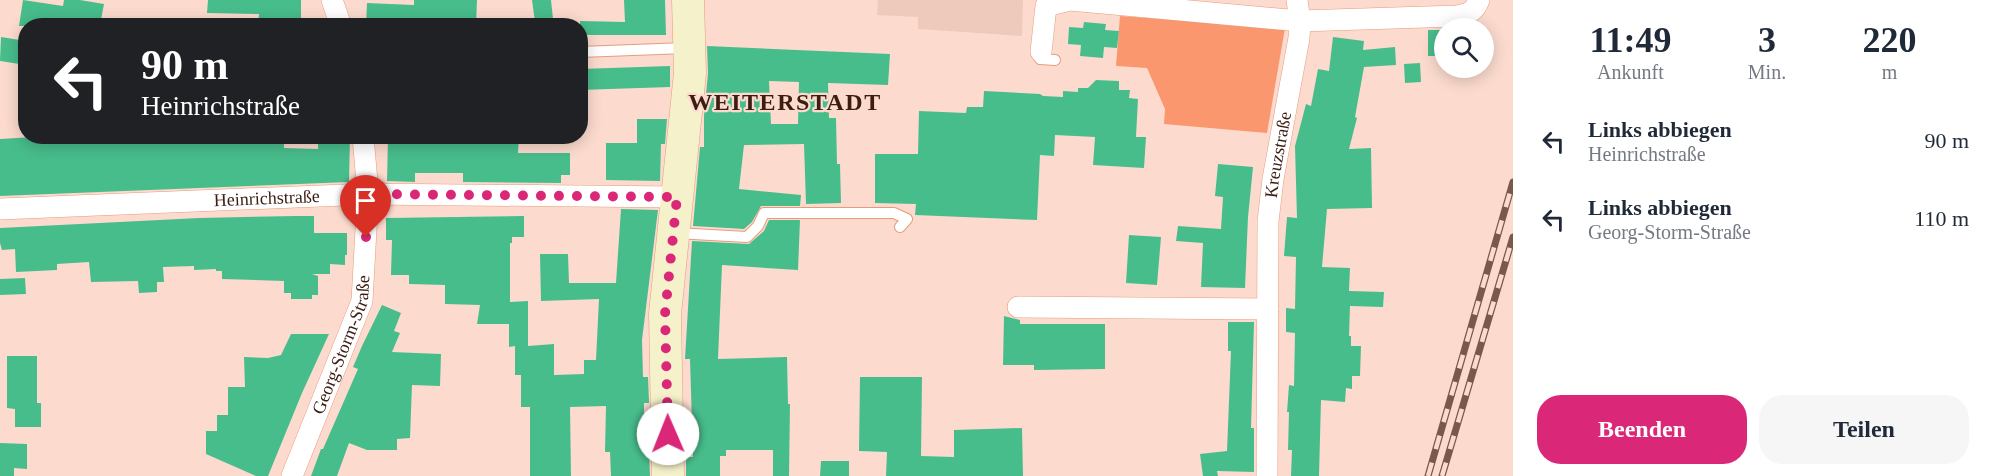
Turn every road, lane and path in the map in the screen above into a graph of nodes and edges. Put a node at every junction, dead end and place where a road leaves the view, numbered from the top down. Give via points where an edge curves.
1 (332, 0) edge
2 (688, 0) edge
3 (1297, 0) edge
4 (1479, 0) edge
5 (338, 18) edge
6 (1300, 21) junction
7 (690, 48) junction
8 (588, 52) edge
9 (1048, 56) dead end
10 (364, 144) edge
11 (368, 194) junction
12 (677, 197) junction
13 (0, 209) edge
14 (900, 227) dead end
15 (672, 233) junction
16 (1018, 307) dead end
17 (1268, 309) junction
18 (292, 476) edge
19 (668, 476) edge
20 (1267, 476) edge

1 - 5 street
2 - 7 street
3 - 6 street, Kreuzstraße
4 - 6 street via 1475,9 1458,16
6 - 9 street via 1070,0 1046,6
6 - 17 street, Kreuzstraße via 1270,202
7 - 8 lane
7 - 12 street
10 - 11 street, Georg-Storm-Straße
11 - 12 street, Heinrichstraße
11 - 13 street, Heinrichstraße
11 - 18 street, Georg-Storm-Straße via 362,301
12 - 15 street
14 - 15 lane via 908,219 894,213 764,213 747,237
15 - 19 street via 665,314
16 - 17 street
17 - 20 street, Kreuzstraße

